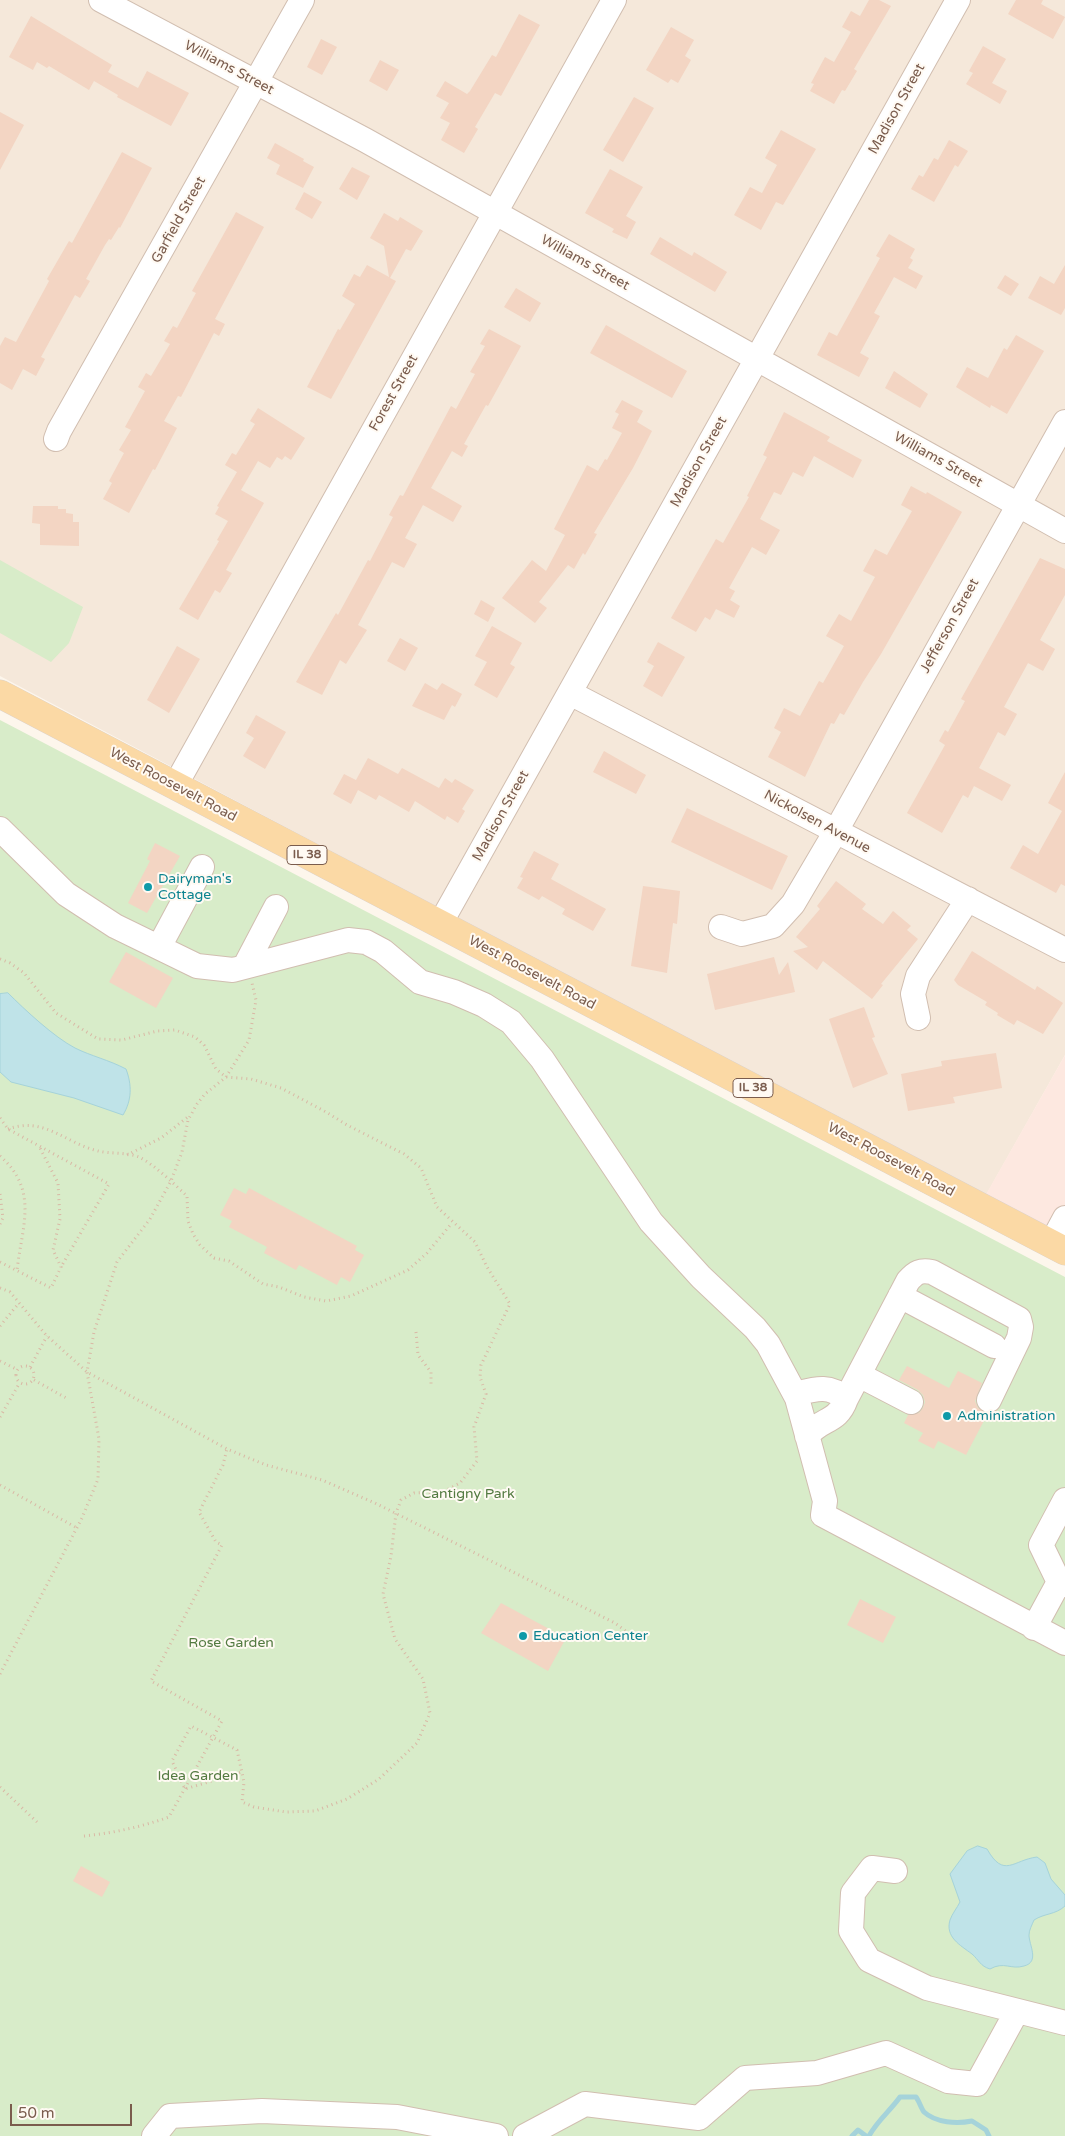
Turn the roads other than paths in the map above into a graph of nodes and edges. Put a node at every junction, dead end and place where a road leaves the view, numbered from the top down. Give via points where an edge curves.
1 (101, 0) edge
2 (302, 0) edge
3 (614, 0) edge
4 (958, 0) edge
5 (256, 82) junction
6 (495, 213) junction
7 (757, 358) junction
8 (1065, 422) edge
9 (56, 439) dead end
10 (1018, 505) junction
11 (1065, 531) edge
12 (570, 692) junction
13 (0, 694) edge
14 (174, 786) junction
15 (0, 829) edge
16 (836, 831) junction
17 (202, 868) dead end
18 (968, 900) junction
19 (276, 907) dead end
20 (440, 924) junction
21 (721, 927) dead end
22 (159, 947) junction
23 (1065, 950) edge
24 (245, 966) junction
25 (918, 1018) dead end
26 (1065, 1218) edge
27 (1058, 1248) edge
28 (900, 1296) junction
29 (994, 1346) dead end
30 (859, 1375) junction
31 (795, 1394) junction
32 (846, 1399) junction
33 (989, 1400) dead end
34 (911, 1402) dead end
35 (807, 1436) junction
36 (1065, 1500) edge
37 (1062, 1584) edge
38 (1034, 1628) junction
39 (1065, 1643) edge
40 (895, 1871) dead end
41 (1017, 2011) junction
42 (1065, 2023) edge
43 (154, 2136) edge
44 (496, 2136) edge
45 (525, 2136) edge

1 - 5 street, Williams Street
2 - 5 street, Garfield Street
3 - 6 street, Forest Street
4 - 7 street, Madison Street
5 - 6 street, Williams Street
5 - 9 street, Garfield Street
6 - 7 street, Williams Street
6 - 14 street, Forest Street
7 - 10 street, Williams Street
7 - 12 street, Madison Street
8 - 10 street, Jefferson Street
10 - 11 street, Williams Street
10 - 16 street, Jefferson Street
12 - 16 street, Nickolsen Avenue
12 - 20 street, Madison Street
13 - 14 main road, West Roosevelt Road / IL 38
14 - 20 main road, West Roosevelt Road / IL 38
15 - 22 street via 66,894 115,926
16 - 18 street, Nickolsen Avenue
16 - 21 street, Jefferson Street via 792,904 773,926 742,934
17 - 22 street
18 - 23 street, Nickolsen Avenue
18 - 25 street via 918,976 913,994
19 - 24 street
20 - 27 main road, West Roosevelt Road / IL 38
22 - 24 street via 197,966 233,970
24 - 31 street via 348,940 366,942 420,982 484,1005 510,1022 542,1059 651,1222 701,1277 755,1328 768,1344
26 - 27 street
28 - 29 street
28 - 30 street
28 - 33 street via 915,1273 932,1272 1019,1318 1019,1338
30 - 32 street
30 - 34 street
31 - 32 street via 831,1389
31 - 35 street
32 - 35 street via 835,1418 814,1427
35 - 38 street via 825,1501 823,1515
36 - 37 street via 1041,1544
37 - 38 street
38 - 39 street
40 - 41 street via 872,1868 853,1893 851,1931 869,1960 928,1988
41 - 42 street
41 - 45 street via 977,2084 948,2081 886,2053 817,2073 745,2078 699,2118 585,2104
43 - 44 street via 170,2116 262,2110 397,2117

